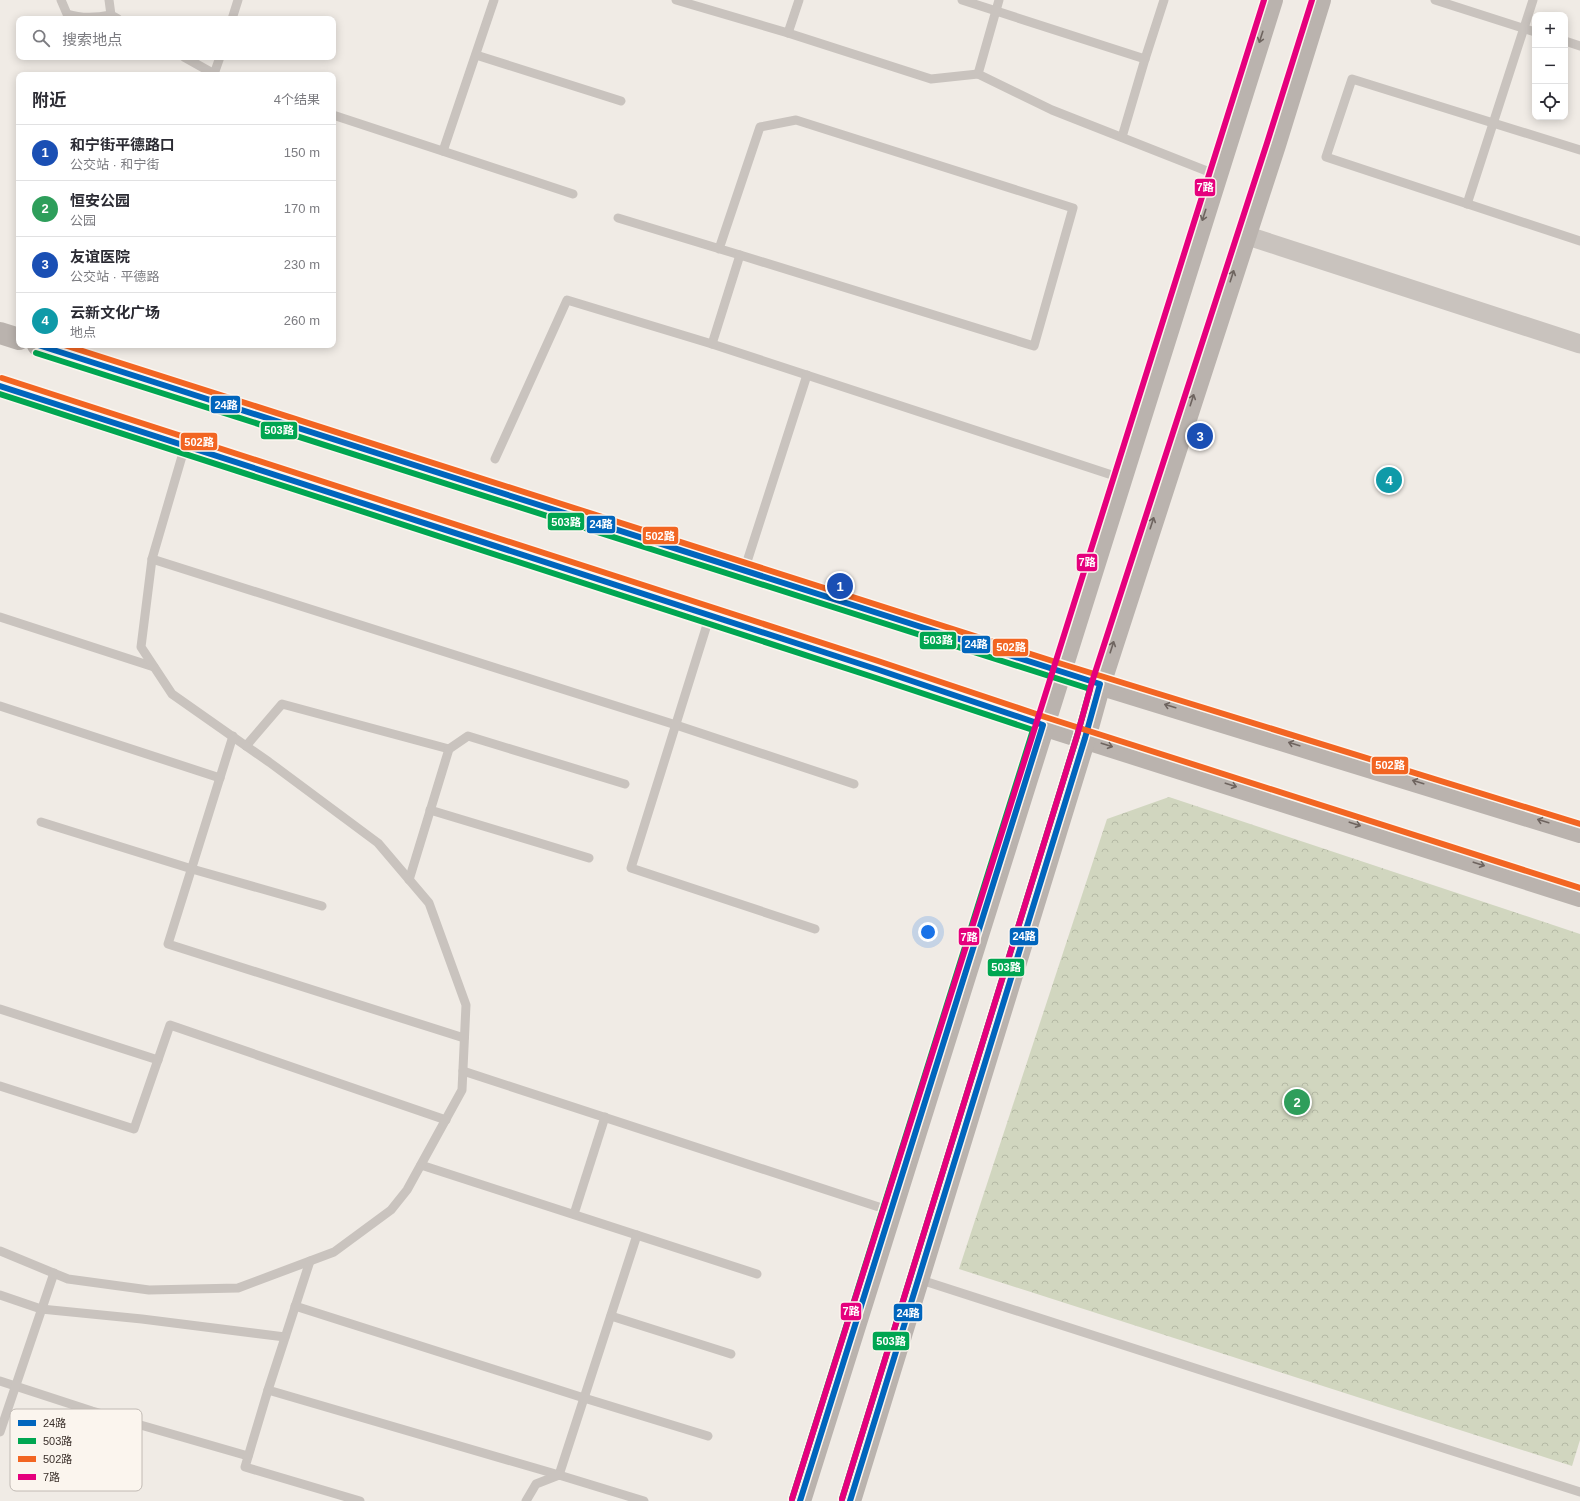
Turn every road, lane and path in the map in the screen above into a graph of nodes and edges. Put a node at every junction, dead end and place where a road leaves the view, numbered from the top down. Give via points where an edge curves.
1 (61, 0) edge
2 (109, 0) edge
3 (238, 0) edge
4 (494, 0) edge
5 (676, 0) edge
6 (799, 0) edge
7 (962, 0) edge
8 (999, 0) edge
9 (1164, 0) edge
10 (1272, 0) edge
11 (1320, 0) edge
12 (1435, 0) edge
13 (1533, 0) edge
14 (996, 10) junction
15 (74, 16) edge
16 (114, 16) edge
17 (233, 16) edge
18 (1524, 28) junction
19 (1532, 31) edge
20 (788, 32) junction
21 (1568, 42) edge
22 (1580, 46) edge
23 (476, 55) junction
24 (1145, 59) junction
25 (189, 60) edge
26 (219, 60) edge
27 (210, 72) edge
28 (216, 72) edge
29 (978, 74) junction
30 (621, 101) dead end
31 (336, 116) edge
32 (1494, 123) junction
33 (1122, 138) junction
34 (1580, 150) edge
35 (443, 152) junction
36 (1217, 175) junction
37 (573, 194) dead end
38 (1467, 204) junction
39 (618, 218) dead end
40 (1245, 236) junction
41 (1580, 241) edge
42 (719, 249) junction
43 (740, 255) junction
44 (0, 333) edge
45 (16, 338) edge
46 (712, 344) junction
47 (1580, 344) edge
48 (47, 348) edge
49 (807, 375) junction
50 (0, 386) edge
51 (186, 446) junction
52 (495, 459) dead end
53 (1121, 478) junction
54 (152, 559) junction
55 (744, 571) junction
56 (710, 615) junction
57 (0, 617) edge
58 (154, 667) junction
59 (1060, 672) junction
60 (1100, 684) junction
61 (0, 706) edge
62 (676, 725) junction
63 (1044, 725) junction
64 (233, 736) junction
65 (1085, 738) junction
66 (246, 746) junction
67 (449, 749) junction
68 (220, 778) junction
69 (625, 784) dead end
70 (854, 784) dead end
71 (430, 810) junction
72 (41, 822) dead end
73 (1580, 832) edge
74 (589, 858) dead end
75 (192, 869) junction
76 (409, 880) junction
77 (1580, 896) edge
78 (322, 906) dead end
79 (815, 929) dead end
80 (0, 1008) edge
81 (464, 1038) junction
82 (158, 1060) junction
83 (463, 1071) junction
84 (0, 1086) edge
85 (604, 1117) junction
86 (446, 1120) junction
87 (421, 1165) junction
88 (891, 1211) junction
89 (574, 1214) junction
90 (637, 1235) junction
91 (0, 1252) edge
92 (310, 1261) junction
93 (54, 1274) junction
94 (757, 1274) dead end
95 (918, 1279) junction
96 (0, 1295) edge
97 (295, 1306) junction
98 (41, 1309) junction
99 (611, 1316) junction
100 (285, 1337) junction
101 (731, 1354) dead end
102 (0, 1381) edge
103 (15, 1386) junction
104 (268, 1390) junction
105 (584, 1398) junction
106 (86, 1409) edge
107 (142, 1425) edge
108 (0, 1432) edge
109 (708, 1436) dead end
110 (248, 1456) junction
111 (558, 1475) junction
112 (1580, 1492) edge
113 (360, 1501) edge
114 (526, 1501) edge
115 (644, 1501) edge
116 (800, 1501) edge
117 (850, 1501) edge

1 - 15 lane via 67,14
2 - 16 lane
3 - 17 lane
4 - 23 lane
5 - 20 lane
6 - 20 lane
7 - 14 lane
8 - 14 lane
9 - 24 lane
10 -> 36 main road
11 - 40 main road
12 - 18 lane
13 - 18 lane
14 - 24 lane
14 - 29 lane
18 - 19 lane
18 - 32 lane
20 - 29 lane via 931,79
21 - 22 lane
23 - 30 lane
23 - 35 lane
24 - 33 lane
25 - 27 lane
26 - 28 lane
29 - 33 lane via 1052,110
31 - 35 lane
32 - 34 lane
32 - 38 lane
32 - 38 lane via 1352,79 1326,157
33 - 36 lane
35 - 37 lane
36 -> 53 main road
38 - 41 lane
39 - 42 lane
40 - 47 street
60 -> 40 main road
42 - 43 lane
42 - 43 lane via 760,127 796,120 1073,208 1034,346
43 - 46 lane
44 - 45 main road
46 - 49 lane
46 - 52 lane via 566,300
48 - 55 main road
49 - 53 lane
49 - 55 lane
50 - 51 main road
51 - 54 lane
51 - 56 main road
53 - 59 main road
54 - 58 lane via 141,647
54 - 62 lane
55 - 59 main road
56 - 62 lane
56 - 63 main road
57 - 58 lane
58 - 64 lane via 172,694
59 - 60 main road
59 - 63 main road
60 - 65 main road
73 -> 60 main road
61 - 68 lane
62 - 70 lane
62 - 79 lane via 630,868
63 - 65 main road
63 - 88 main road
64 - 66 lane
64 - 68 lane
65 -> 77 main road
65 - 95 main road
66 - 67 lane via 282,704
66 - 76 lane via 378,843
67 - 69 lane via 468,736
67 - 71 lane
68 - 75 lane
71 - 74 lane
71 - 76 lane
72 - 75 lane
75 - 78 lane
75 - 81 lane via 168,944
76 - 81 lane via 429,904 466,1005
80 - 82 lane
81 - 83 lane
82 - 84 lane via 134,1128
82 - 86 lane via 170,1025
83 - 85 lane
83 - 86 lane via 462,1090
85 - 88 lane
85 - 89 lane
86 - 87 lane
87 - 89 lane
87 - 92 lane via 407,1190 391,1210 334,1252
88 - 116 main road
89 - 90 lane
90 - 94 lane
90 - 99 lane
91 - 93 lane
92 - 93 lane via 238,1288 149,1290 68,1279
92 - 97 lane
93 - 98 lane
95 - 112 lane
95 - 117 main road
96 - 98 lane
97 - 100 lane
97 - 105 lane
98 - 100 lane via 142,1318
98 - 103 lane
99 - 101 lane
99 - 105 lane
100 - 104 lane
102 - 103 lane
103 - 106 lane
103 - 108 lane
104 - 110 lane
104 - 111 lane
105 - 109 lane
105 - 111 lane
107 - 110 lane
110 - 113 lane via 245,1467
111 - 114 lane via 536,1484
111 - 115 lane

